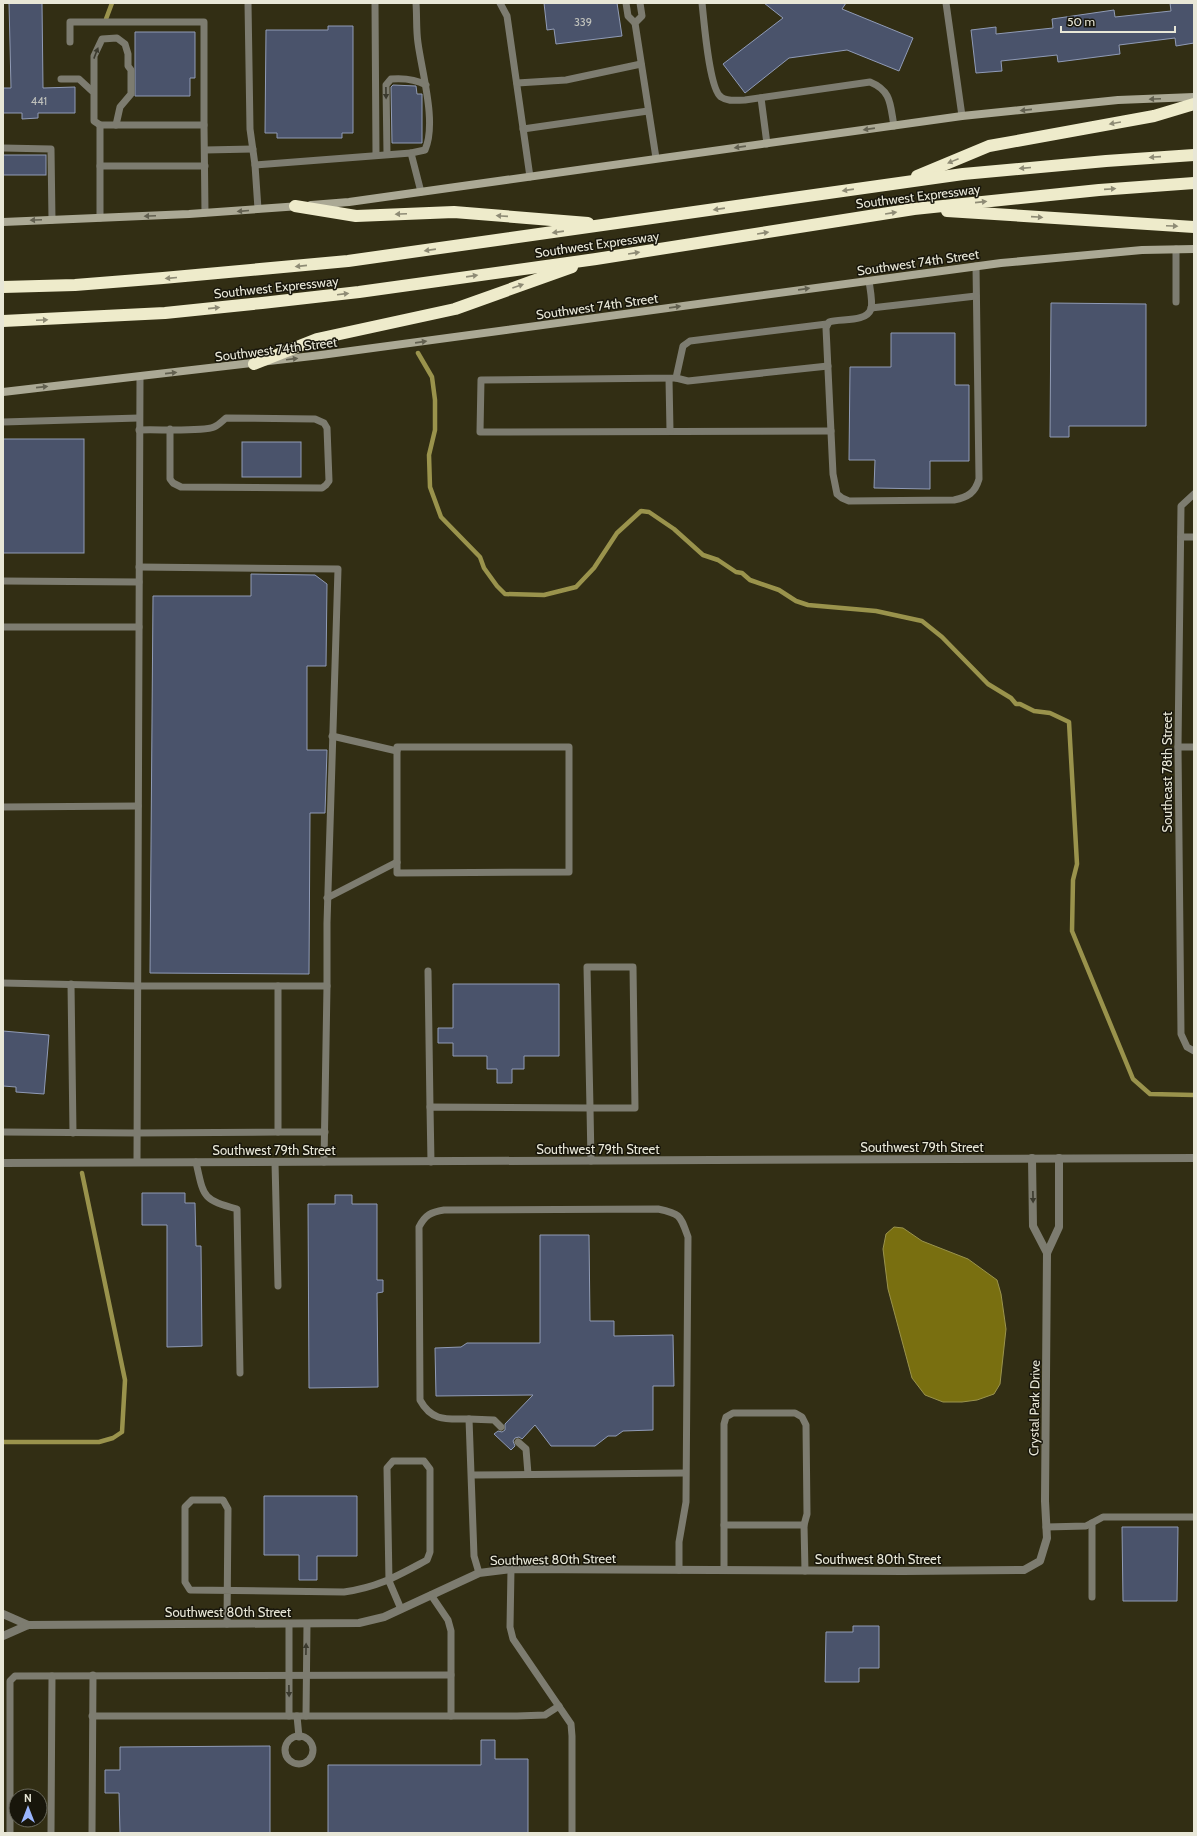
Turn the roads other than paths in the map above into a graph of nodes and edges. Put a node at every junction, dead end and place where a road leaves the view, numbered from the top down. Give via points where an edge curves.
1 (248, 3) edge
2 (375, 3) edge
3 (416, 3) edge
4 (500, 3) edge
5 (640, 3) edge
6 (702, 3) edge
7 (946, 3) edge
8 (626, 4) edge
9 (635, 23) junction
10 (70, 42) dead end
11 (641, 64) junction
12 (61, 79) dead end
13 (516, 83) junction
14 (426, 85) junction
15 (92, 91) junction
16 (1194, 97) edge
17 (760, 98) junction
18 (1194, 104) edge
19 (648, 111) junction
20 (962, 116) junction
21 (100, 125) junction
22 (116, 125) junction
23 (204, 125) junction
24 (894, 126) junction
25 (523, 129) junction
26 (767, 144) junction
27 (3, 148) edge
28 (253, 149) junction
29 (205, 150) junction
30 (411, 153) junction
31 (387, 154) junction
32 (1194, 155) edge
33 (376, 156) junction
34 (656, 158) junction
35 (255, 165) junction
36 (100, 166) junction
37 (205, 166) junction
38 (530, 177) junction
39 (900, 183) junction
40 (1194, 183) edge
41 (421, 192) junction
42 (295, 206) junction
43 (258, 209) junction
44 (914, 209) junction
45 (205, 213) junction
46 (100, 218) junction
47 (52, 220) junction
48 (3, 222) edge
49 (611, 224) junction
50 (1194, 228) edge
51 (1176, 248) junction
52 (1194, 248) edge
53 (596, 259) junction
54 (976, 266) junction
55 (869, 280) junction
56 (3, 287) edge
57 (976, 296) junction
58 (1176, 302) dead end
59 (871, 308) junction
60 (3, 321) edge
61 (827, 324) junction
62 (254, 364) junction
63 (828, 366) junction
64 (140, 377) junction
65 (673, 378) junction
66 (3, 392) edge
67 (139, 418) junction
68 (3, 422) edge
69 (170, 429) junction
70 (139, 430) junction
71 (670, 431) junction
72 (831, 431) junction
73 (1194, 494) edge
74 (1181, 537) junction
75 (1194, 537) edge
76 (139, 567) junction
77 (3, 581) edge
78 (139, 582) junction
79 (3, 627) edge
80 (139, 627) junction
81 (332, 736) junction
82 (1178, 747) junction
83 (1194, 747) edge
84 (397, 751) junction
85 (138, 806) junction
86 (3, 807) edge
87 (397, 862) junction
88 (327, 898) junction
89 (428, 971) dead end
90 (3, 983) edge
91 (71, 984) junction
92 (138, 986) junction
93 (278, 986) junction
94 (327, 986) junction
95 (1194, 1051) edge
96 (430, 1107) junction
97 (590, 1108) junction
98 (3, 1132) edge
99 (278, 1132) junction
100 (325, 1132) junction
101 (73, 1133) junction
102 (137, 1133) junction
103 (1032, 1158) junction
104 (1059, 1158) junction
105 (1194, 1158) edge
106 (591, 1161) junction
107 (137, 1162) junction
108 (196, 1162) junction
109 (275, 1162) junction
110 (324, 1162) junction
111 (431, 1162) junction
112 (3, 1163) edge
113 (1048, 1253) junction
114 (278, 1286) dead end
115 (240, 1373) dead end
116 (469, 1419) junction
117 (501, 1427) dead end
118 (518, 1442) dead end
119 (685, 1473) junction
120 (528, 1474) junction
121 (472, 1475) junction
122 (1194, 1517) edge
123 (1092, 1523) junction
124 (724, 1525) junction
125 (804, 1525) junction
126 (1046, 1527) junction
127 (1040, 1561) joint
128 (511, 1569) junction
129 (679, 1570) junction
130 (724, 1570) junction
131 (805, 1571) junction
132 (479, 1573) junction
133 (389, 1581) junction
134 (228, 1590) junction
135 (431, 1595) junction
136 (1092, 1597) dead end
137 (401, 1609) junction
138 (3, 1614) edge
139 (228, 1624) junction
140 (289, 1624) junction
141 (307, 1624) junction
142 (28, 1625) junction
143 (3, 1636) edge
144 (93, 1675) junction
145 (451, 1675) junction
146 (52, 1676) junction
147 (288, 1676) junction
148 (306, 1676) junction
149 (559, 1706) junction
150 (92, 1716) junction
151 (289, 1716) junction
152 (297, 1716) junction
153 (306, 1716) junction
154 (451, 1716) junction
155 (299, 1737) dead end
156 (10, 1833) edge
157 (51, 1833) edge
158 (92, 1833) edge
159 (572, 1833) edge

1 - 28 lane via 250,129
2 - 33 lane
3 - 14 lane via 418,43
4 - 13 lane via 507,16
5 - 9 lane via 642,16
6 - 17 lane via 713,83 720,96 730,100
7 - 20 lane
8 - 9 lane via 628,16
9 - 11 lane
10 - 23 lane via 70,22 204,22
11 - 13 lane via 566,80
11 - 19 lane
12 - 15 lane via 79,79
13 - 25 lane
14 - 30 lane via 430,140 425,150
14 -> 31 lane via 419,81 399,79 391,79 386,85
15 - 21 lane via 94,121
15 -> 22 lane via 94,56 102,39 117,38 125,44 128,54 131,94 120,107
16 -> 20 main road via 1118,100
17 - 24 lane via 870,82 880,86 889,97
17 - 26 lane
18 -> 39 highway via 1154,116 989,146
19 - 25 lane
19 - 34 lane
20 - 24 main road
21 - 22 lane
21 - 36 lane
22 - 23 lane
23 - 29 lane
24 -> 26 main road
25 - 38 lane
26 -> 34 main road
27 - 47 lane via 51,149
28 - 29 lane
28 - 35 lane
29 - 37 lane
30 - 31 lane
30 - 41 lane
31 - 33 lane
32 -> 39 highway, Southwest Expressway via 1021,168
33 - 35 lane
34 - 38 main road
35 - 43 lane
36 - 37 lane
36 - 46 lane
37 - 45 lane
38 - 41 main road
39 -> 49 highway, Southwest Expressway
44 -> 40 highway, Southwest Expressway
41 - 42 main road
42 - 43 main road
49 -> 42 highway via 454,212 356,216
43 -> 45 main road
44 -> 50 highway
53 -> 44 highway, Southwest Expressway
45 -> 46 main road
46 - 47 main road
47 -> 48 main road
49 -> 56 highway, Southwest Expressway via 341,262 74,285
51 - 52 main road, Southwest 74th Street
51 - 54 main road, Southwest 74th Street
51 - 58 lane
60 -> 53 highway, Southwest Expressway via 164,313 247,305
62 -> 53 highway via 317,339 455,309
54 - 55 main road, Southwest 74th Street
54 - 57 lane
55 - 59 lane
62 -> 55 main road, Southwest 74th Street
57 - 59 lane
57 - 72 lane via 978,479 976,488 970,495 954,500 849,501 842,498 835,488
59 - 61 lane via 861,317 833,320
61 - 63 lane
61 - 65 lane via 690,340 683,346
64 -> 62 main road, Southwest 74th Street
63 - 65 lane via 688,381
63 - 72 lane
66 -> 64 main road, Southwest 74th Street
64 - 67 lane
65 - 71 lane
65 - 71 lane via 481,380 480,432
67 - 68 lane
67 - 70 lane
69 - 69 lane via 209,429 218,426 226,418 315,419 324,423 327,428 329,481 322,488 181,487 173,484 170,479
69 - 70 lane
70 - 76 lane
71 - 72 lane
73 - 74 lane, Southeast 78th Street via 1181,506
74 - 75 lane
74 - 82 lane, Southeast 78th Street
76 - 78 lane
76 - 81 lane via 338,569
77 - 78 lane
78 - 80 lane
79 - 80 lane
80 - 85 lane
81 - 84 lane
81 - 88 lane
82 - 83 lane
82 - 95 lane, Southeast 78th Street via 1181,1034 1187,1047
84 - 87 lane
84 - 87 lane via 397,747 568,747 568,872 397,873
85 - 86 lane
85 - 92 lane
87 - 88 lane
88 - 94 lane
89 - 96 lane
90 - 91 lane
91 - 92 lane
91 - 101 lane
92 - 93 lane
92 - 102 lane
93 - 94 lane
93 - 99 lane
94 - 100 lane
96 - 97 lane
96 - 111 lane
97 - 97 lane via 587,968 632,968 635,1108
97 - 106 lane
98 - 101 lane
99 - 100 lane
99 - 102 lane
100 - 110 lane
101 - 102 lane
102 - 107 lane
103 - 104 street, Southwest 79th Street
103 - 106 street, Southwest 79th Street
103 -> 113 street, Crystal Park Drive via 1033,1226
104 - 105 street, Southwest 79th Street
104 - 113 street, Crystal Park Drive via 1059,1227
106 - 111 street, Southwest 79th Street
107 - 108 street, Southwest 79th Street
107 - 112 street, Southwest 79th Street
108 - 109 street, Southwest 79th Street
108 - 115 lane via 202,1190 213,1202 237,1209
109 - 110 street, Southwest 79th Street
109 - 114 lane
110 - 111 street, Southwest 79th Street
113 - 126 street, Crystal Park Drive
116 - 117 lane via 494,1420
116 - 119 lane via 442,1420 426,1410 420,1400 419,1227 424,1218 444,1210 658,1209 673,1212 681,1218 688,1237
116 - 121 lane
118 - 120 lane via 526,1450
119 - 120 lane
119 - 129 lane via 686,1502 679,1542
120 - 121 lane
121 - 132 lane via 474,1556
122 - 123 lane via 1103,1517
123 - 126 lane via 1086,1526
123 - 136 lane
124 - 125 lane
124 - 125 lane via 724,1424 726,1418 733,1413 795,1413 802,1417 806,1424 807,1514
124 - 130 lane
125 - 131 lane
126 - 127 street, Crystal Park Drive via 1047,1538
127 - 131 street, Southwest 80th Street via 1024,1570
128 - 129 street, Southwest 80th Street
128 - 132 street, Southwest 80th Street
128 - 149 lane via 510,1627 513,1639
129 - 130 street, Southwest 80th Street
130 - 131 street, Southwest 80th Street
132 - 135 street, Southwest 80th Street
133 - 133 lane via 427,1560 430,1552 430,1469 424,1461 394,1461 387,1468
133 - 134 lane via 344,1592
133 - 137 lane
134 - 134 lane via 228,1509 223,1500 192,1500 185,1507 185,1582 190,1590
134 - 139 lane
135 - 137 street, Southwest 80th Street
135 - 145 lane via 448,1620 451,1631
137 - 141 street, Southwest 80th Street via 384,1617 359,1623
138 - 142 street, Southwest 80th Street
139 - 140 street, Southwest 80th Street
139 - 142 street, Southwest 80th Street
140 - 141 street, Southwest 80th Street
140 - 147 lane
148 -> 141 lane
142 - 143 street, Southwest 80th Street
144 - 146 lane
144 - 147 lane
144 - 150 lane
145 - 148 lane
145 - 154 lane
146 - 156 lane via 16,1676 10,1681
146 - 157 lane
147 - 148 lane
147 -> 151 lane
148 - 153 lane
149 - 154 lane via 545,1715
149 - 159 lane via 571,1724
150 - 151 lane
150 - 158 lane
151 - 152 lane
152 - 153 lane
152 - 155 lane
153 - 154 lane

